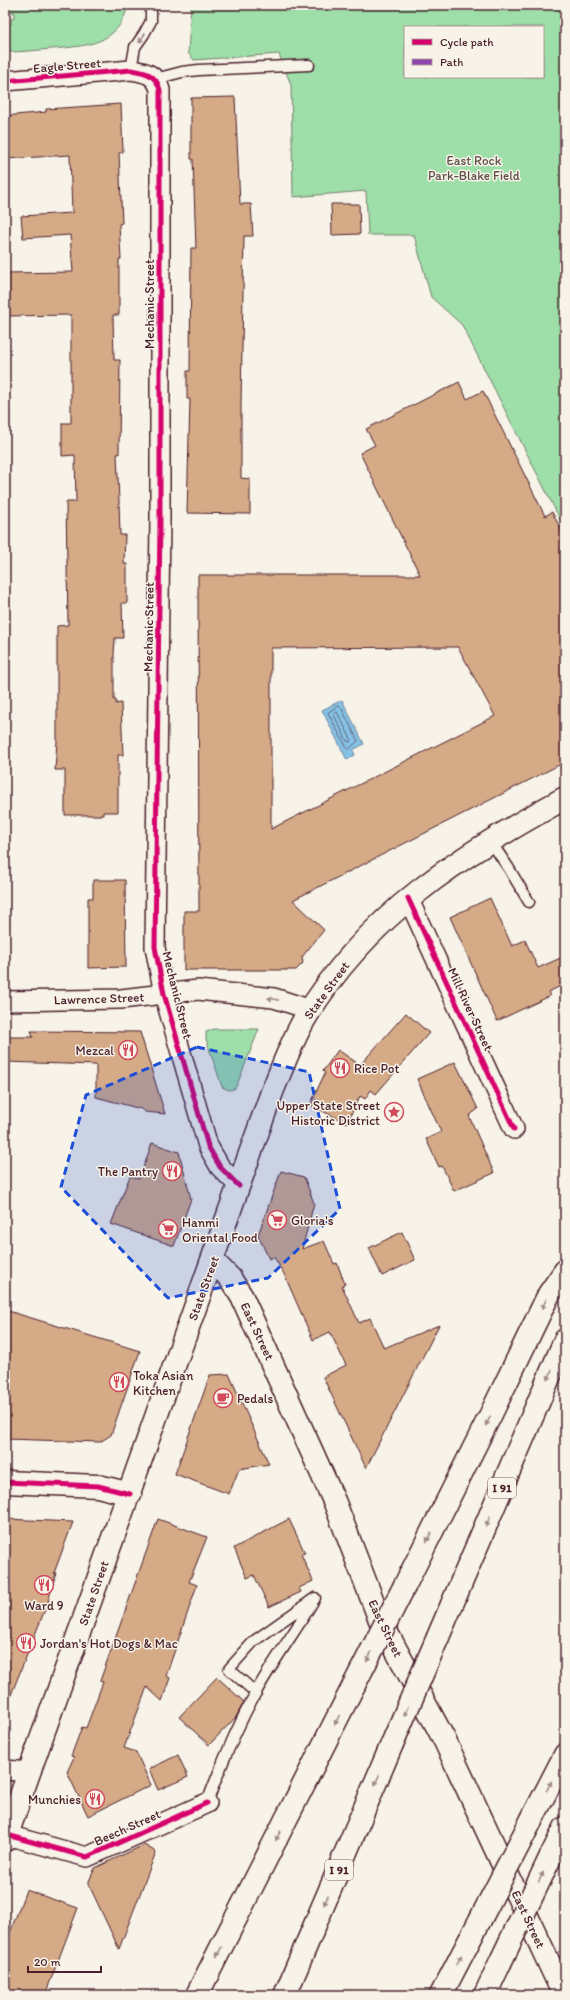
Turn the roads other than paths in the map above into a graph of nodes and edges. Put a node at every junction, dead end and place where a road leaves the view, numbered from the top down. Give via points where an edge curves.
1 (151, 5) edge
2 (309, 65) dead end
3 (131, 70) junction
4 (155, 79) junction
5 (5, 81) edge
6 (565, 798) edge
7 (491, 842) junction
8 (408, 898) junction
9 (529, 902) dead end
10 (164, 994) junction
11 (5, 1000) edge
12 (310, 1010) junction
13 (514, 1129) dead end
14 (239, 1186) junction
15 (213, 1261) junction
16 (565, 1271) edge
17 (565, 1340) edge
18 (5, 1482) edge
19 (130, 1494) junction
20 (256, 1693) junction
21 (565, 1755) edge
22 (5, 1770) edge
23 (30, 1772) junction
24 (207, 1803) joint
25 (565, 1828) edge
26 (6, 1837) edge
27 (197, 1995) edge
28 (285, 1995) edge
29 (441, 1995) edge
30 (485, 1995) edge
31 (564, 1995) edge

1 -> 3 lane via 151,21 135,47
2 - 4 lane via 198,70
3 - 4 street via 143,72
3 - 5 street, Eagle Street
4 - 10 street, Mechanic Street via 160,90 160,518 155,947
6 - 7 main road, State Street
7 - 8 main road, State Street via 456,863
7 - 9 lane
8 - 12 main road, State Street via 361,944
8 - 13 street, Mill River Street
10 - 11 street, Lawrence Street via 121,1000
12 -> 10 street, Lawrence Street via 260,996 198,990
10 - 14 street, Mechanic Street via 208,1146 220,1167
12 - 14 main road, State Street via 272,1092
14 - 15 main road, State Street
15 - 19 main road, State Street
15 - 31 main road, East Street via 230,1278 242,1297 335,1503 380,1620 446,1741
16 -> 27 main road, bridge via 548,1294 491,1414
17 -> 28 main road, I 91, bridge
18 - 19 main road via 98,1486
19 - 23 main road, State Street
20 - 20 lane via 300,1625 315,1598 254,1641 229,1669
20 - 24 lane via 226,1751
29 -> 21 main road, bridge
22 - 23 street
23 - 26 main road, State Street
24 - 26 street, Beech Street via 87,1857
30 -> 25 main road, bridge

